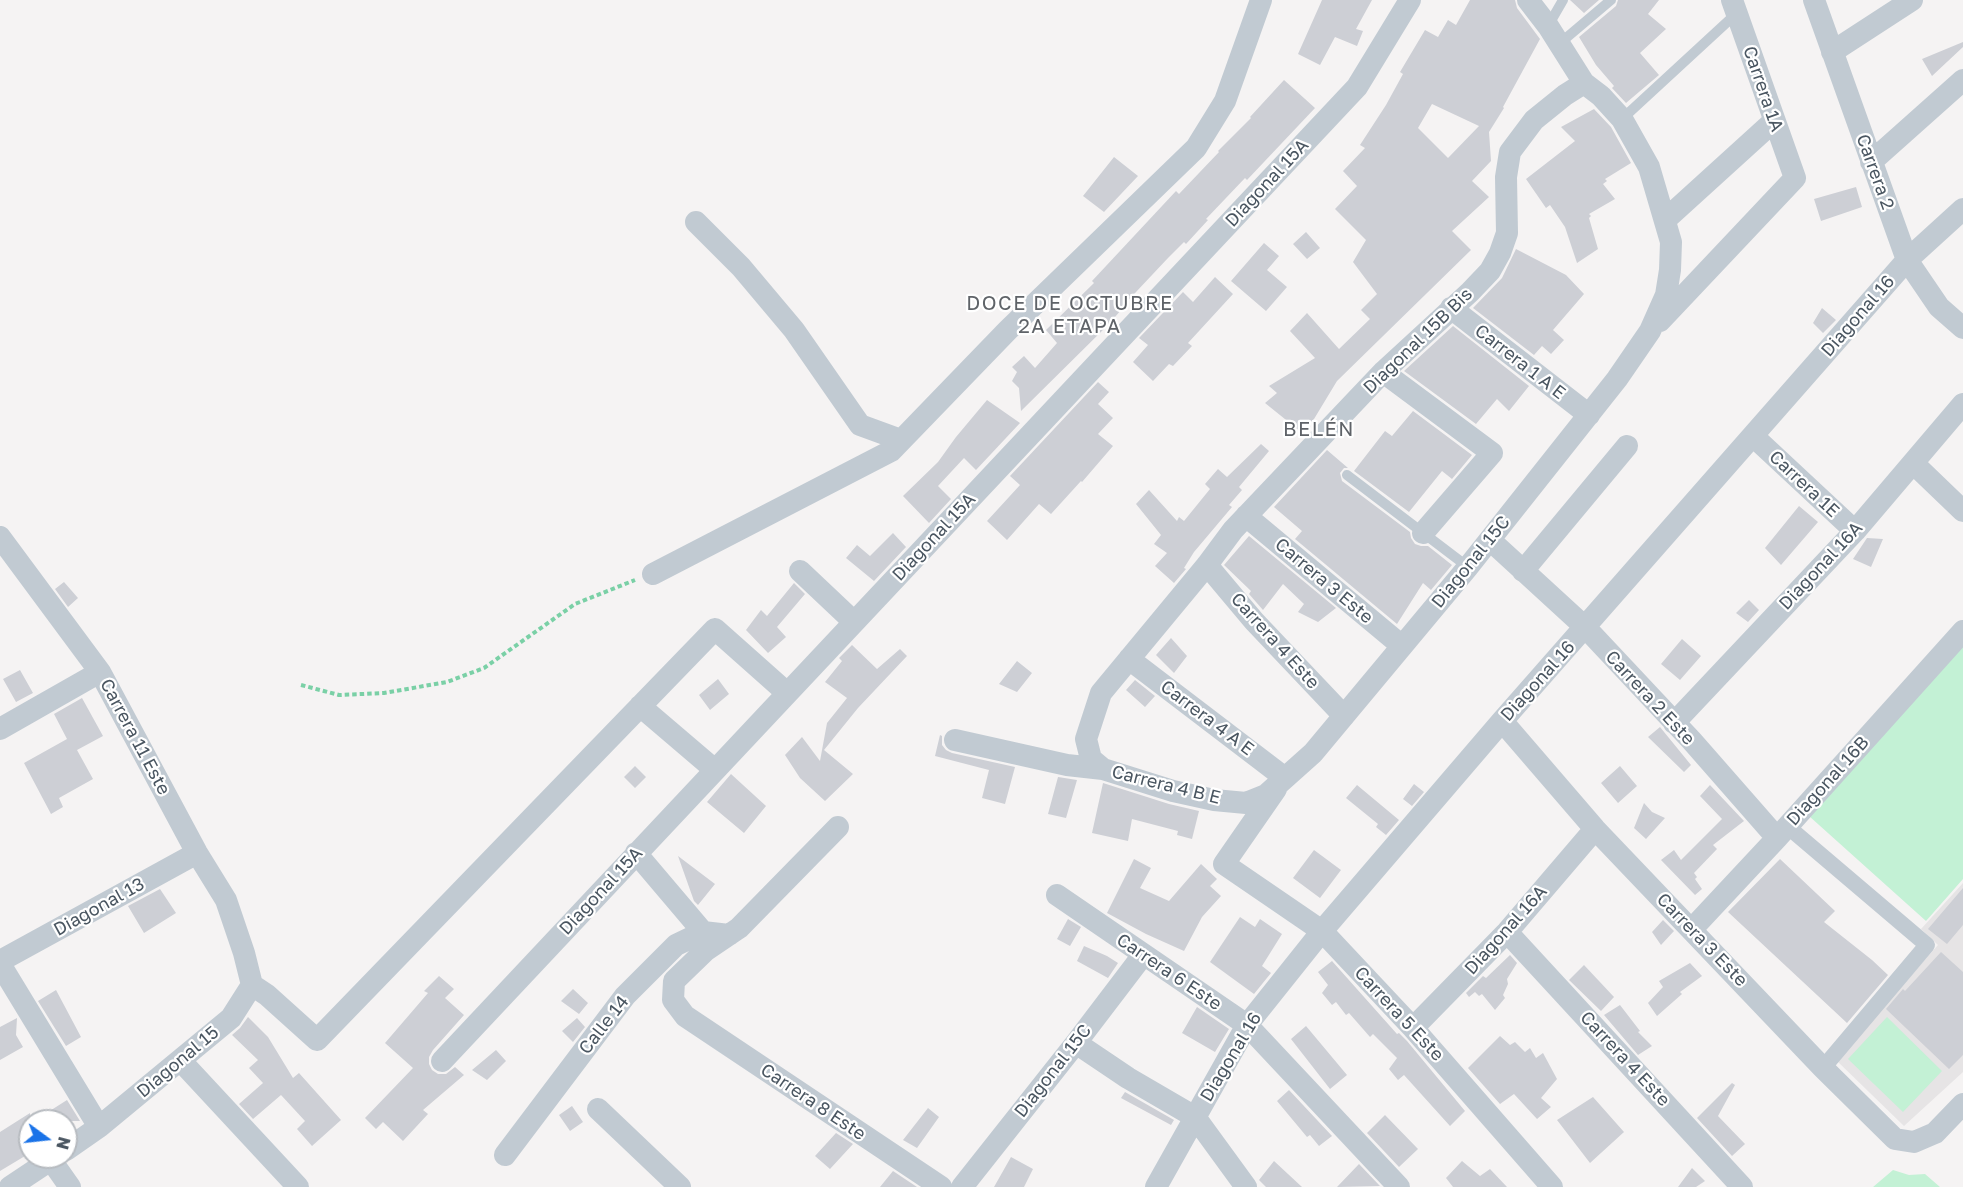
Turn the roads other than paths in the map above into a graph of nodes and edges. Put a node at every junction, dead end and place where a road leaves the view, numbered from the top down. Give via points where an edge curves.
1 (1261, 0) edge
2 (1410, 0) edge
3 (1528, 0) edge
4 (1563, 0) edge
5 (1611, 0) edge
6 (1814, 0) edge
7 (1912, 0) edge
8 (1735, 6) edge
9 (1554, 35) junction
10 (1832, 52) junction
11 (1963, 80) edge
12 (1584, 83) junction
13 (1622, 119) junction
14 (1774, 121) junction
15 (1870, 162) junction
16 (1795, 178) joint
17 (1963, 209) edge
18 (1665, 217) junction
19 (696, 222) dead end
20 (1907, 260) junction
21 (1451, 308) junction
22 (1963, 328) edge
23 (1650, 331) junction
24 (1383, 372) junction
25 (1963, 404) edge
26 (1589, 415) junction
27 (1753, 436) junction
28 (901, 440) junction
29 (1627, 446) dead end
30 (1913, 463) junction
31 (1347, 475) dead end
32 (1963, 511) edge
33 (1246, 516) junction
34 (1855, 531) junction
35 (1423, 533) junction
36 (0, 537) edge
37 (1490, 540) junction
38 (1207, 565) junction
39 (1468, 567) junction
40 (1523, 571) junction
41 (800, 572) dead end
42 (653, 574) road end
43 (854, 622) junction
44 (1586, 628) junction
45 (1963, 631) edge
46 (1402, 646) junction
47 (1129, 659) junction
48 (100, 672) junction
49 (787, 693) junction
50 (640, 706) junction
51 (1344, 716) junction
52 (1502, 722) junction
53 (1674, 723) junction
54 (0, 729) edge
55 (955, 740) dead end
56 (1097, 764) junction
57 (715, 770) junction
58 (1283, 780) junction
59 (1246, 803) joint
60 (838, 827) dead end
61 (1594, 829) junction
62 (1782, 832) junction
63 (197, 853) junction
64 (636, 854) junction
65 (1224, 864) joint
66 (1057, 895) dead end
67 (1692, 929) junction
68 (1322, 931) junction
69 (703, 932) junction
70 (1507, 932) junction
71 (729, 935) junction
72 (1143, 955) junction
73 (0, 962) edge
74 (252, 985) junction
75 (1247, 1025) junction
76 (1413, 1028) junction
77 (1076, 1043) junction
78 (180, 1060) junction
79 (442, 1061) dead end
80 (1823, 1068) junction
81 (1963, 1104) edge
82 (598, 1109) dead end
83 (1195, 1116) junction
84 (99, 1127) junction
85 (78, 1142) edge
86 (505, 1155) dead end
87 (37, 1169) edge
88 (62, 1169) edge
89 (1543, 1184) edge
90 (10, 1187) edge
91 (70, 1187) edge
92 (298, 1187) edge
93 (680, 1187) edge
94 (941, 1187) edge
95 (962, 1187) edge
96 (1156, 1187) edge
97 (1246, 1187) edge
98 (1399, 1187) edge
99 (1742, 1187) edge

1 - 28 street via 1225,101 1196,148
2 - 43 street, Diagonal 15A via 1357,87
3 - 9 street, Diagonal 15C
4 - 9 lane
5 - 9 lane
6 - 10 street, Carrera 2
7 - 10 street
8 - 13 lane
8 - 14 street, Carrera 1A
9 - 12 street, Diagonal 15C
10 - 15 street, Carrera 2
11 - 15 street
12 - 13 street, Diagonal 15C
12 - 21 street, Diagonal 15B Bis via 1534,120 1510,152 1506,177 1507,233 1500,253 1490,271
13 - 18 street, Diagonal 15C via 1649,167
14 - 16 street, Carrera 1A
14 - 18 street
15 - 20 street, Carrera 2
16 - 23 street, Diagonal 15C
17 - 20 street, Diagonal 16
18 - 23 street, Diagonal 15C via 1671,242 1670,270 1666,295
19 - 28 street via 741,267 794,330 860,425
20 - 22 street, Carrera 2 via 1939,307
20 - 27 street, Diagonal 16
21 - 24 street, Diagonal 15B Bis
21 - 26 street, Carrera 1 A E
23 - 26 street, Diagonal 15C
24 - 33 street, Diagonal 15B Bis
24 - 35 street via 1492,453
25 - 30 street, Diagonal 16A
26 - 37 street, Diagonal 15C
27 - 34 street, Carrera 1E
27 - 44 street, Diagonal 16
28 - 42 street via 891,451
29 - 40 street
30 - 32 street
30 - 34 street, Diagonal 16A
31 - 35 lane
33 - 38 street, Diagonal 15B Bis
33 - 46 street, Carrera 3 Este
34 - 53 street, Diagonal 16A
35 - 39 lane
36 - 48 street, Carrera 11 Este
37 - 39 street, Diagonal 15C
37 - 40 street, Carrera 2 Este
38 - 47 street, Diagonal 15B Bis
38 - 51 street, Carrera 4 Este
39 - 46 street, Diagonal 15C
40 - 44 street, Carrera 2 Este
41 - 43 street
43 - 49 street, Diagonal 15A
44 - 52 street, Diagonal 16
44 - 53 street, Carrera 2 Este
45 - 62 street, Diagonal 16B
46 - 51 street, Diagonal 15C
47 - 56 street, Diagonal 15B Bis via 1101,693 1091,719 1086,739
47 - 58 street, Carrera 4 A E
48 - 54 street
48 - 63 street, Carrera 11 Este
49 - 50 street via 715,629
49 - 57 street, Diagonal 15A
50 - 57 street
50 - 74 street via 317,1040
51 - 58 street, Diagonal 15C via 1313,753
52 - 61 street, Carrera 3 Este
52 - 68 street, Diagonal 16
53 - 62 street, Carrera 2 Este
55 - 56 street via 1067,765
56 - 59 street, Carrera 4 B E via 1173,791
57 - 64 street, Diagonal 15A
58 - 59 street, Diagonal 15C via 1266,795
58 - 65 street, Diagonal 15C
60 - 71 street
61 - 67 street, Carrera 3 Este
61 - 70 street, Diagonal 16A
62 - 67 street, Diagonal 16B
62 - 80 street via 1928,945
63 - 73 street, Diagonal 13
63 - 74 street, Carrera 11 Este via 226,900
64 - 69 street
64 - 79 street, Diagonal 15A
65 - 68 street, Carrera 5 Este
66 - 72 street, Carrera 6 Este
67 - 80 street, Carrera 3 Este
68 - 75 street, Diagonal 16
68 - 76 street, Carrera 5 Este
69 - 71 street
69 - 86 street, Calle 14 via 676,945 625,996
70 - 76 street, Diagonal 16A
70 - 99 street, Carrera 4 Este
71 - 94 street, Carrera 8 Este via 705,951 674,981 673,1000 685,1016
72 - 75 street, Carrera 6 Este
72 - 77 street, Diagonal 15C
73 - 84 street
74 - 78 street, Diagonal 15 via 231,1018
75 - 83 street, Diagonal 16
75 - 98 street, Carrera 6 Este
76 - 89 street, Carrera 5 Este
77 - 83 street
77 - 95 street, Diagonal 15C
78 - 84 street, Diagonal 15
78 - 92 street
80 - 81 street, Carrera 3 Este via 1895,1139 1914,1142 1935,1133
82 - 93 street
83 - 96 street, Diagonal 16
83 - 97 street
84 - 85 street, Diagonal 15
87 - 90 street, Diagonal 15
88 - 91 street

